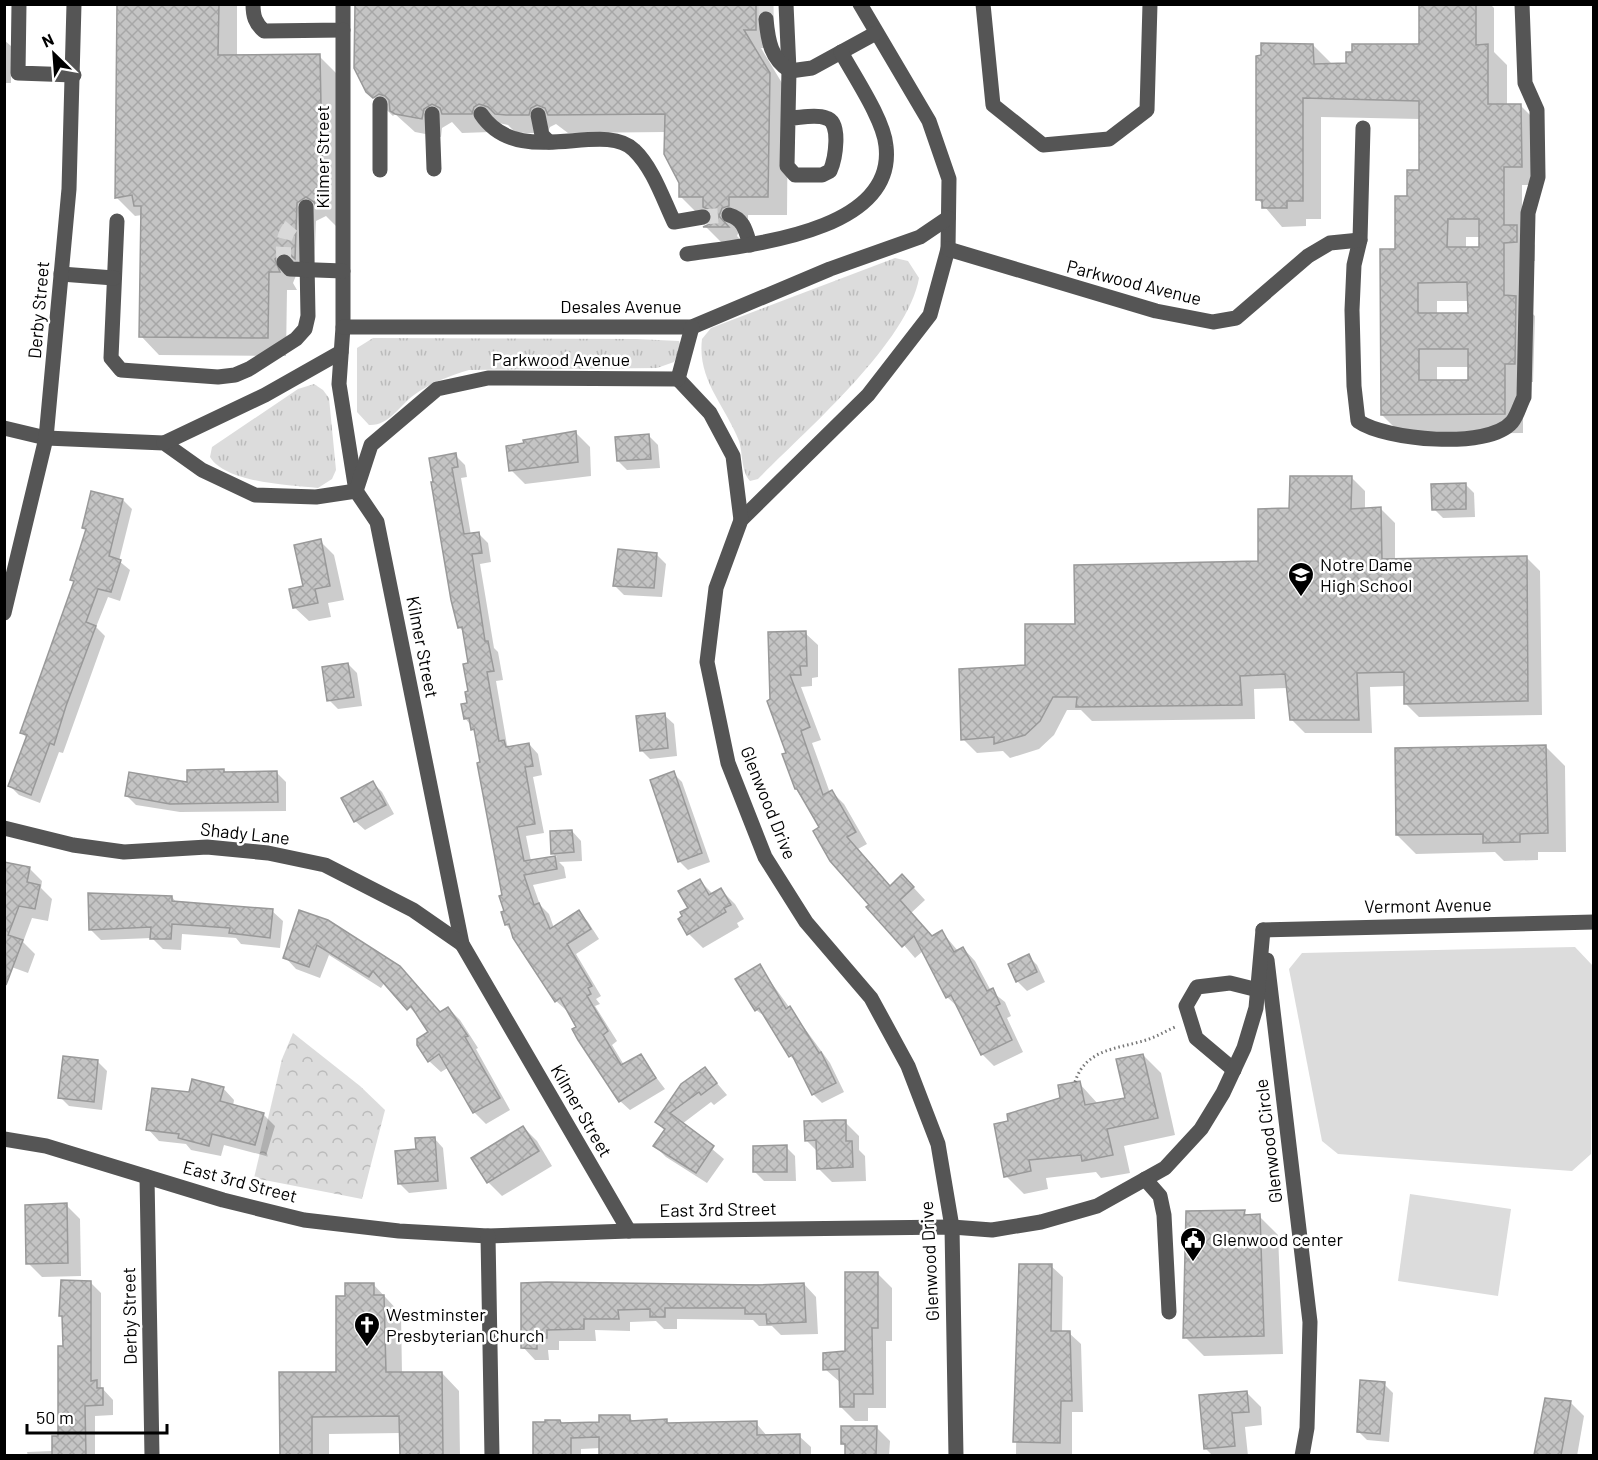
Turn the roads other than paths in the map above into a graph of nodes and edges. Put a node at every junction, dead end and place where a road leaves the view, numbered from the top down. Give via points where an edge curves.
1 (19, 4) edge
2 (74, 4) edge
3 (253, 4) edge
4 (343, 4) edge
5 (786, 4) edge
6 (860, 4) edge
7 (983, 4) edge
8 (1150, 4) edge
9 (1522, 4) edge
10 (766, 19) tunnel mouth
11 (342, 30) junction
12 (876, 33) junction
13 (841, 52) junction
14 (789, 70) junction
15 (74, 75) junction
16 (380, 105) dead end
17 (432, 114) dead end
18 (481, 114) dead end
19 (538, 115) dead end
20 (788, 118) junction
21 (1363, 128) dead end
22 (549, 142) junction
23 (434, 169) dead end
24 (380, 170) dead end
25 (303, 215) dead end
26 (729, 215) dead end
27 (703, 217) tunnel mouth
28 (948, 218) junction
29 (117, 221) dead end
30 (1360, 240) junction
31 (750, 245) junction
32 (948, 249) junction
33 (687, 254) dead end
34 (284, 262) dead end
35 (307, 271) junction
36 (343, 271) junction
37 (61, 274) junction
38 (114, 278) junction
39 (343, 327) junction
40 (692, 327) junction
41 (341, 352) junction
42 (678, 379) junction
43 (4, 428) edge
44 (46, 438) junction
45 (164, 443) junction
46 (356, 491) junction
47 (741, 520) junction
48 (4, 613) edge
49 (4, 828) edge
50 (1593, 922) edge
51 (1263, 930) junction
52 (462, 944) junction
53 (1258, 990) junction
54 (1234, 1070) junction
55 (4, 1139) edge
56 (147, 1177) junction
57 (1145, 1179) junction
58 (952, 1227) junction
59 (628, 1231) junction
60 (488, 1236) junction
61 (1169, 1312) dead end
62 (152, 1455) edge
63 (492, 1455) edge
64 (956, 1455) edge
65 (1302, 1455) edge

1 - 15 street via 18,73
2 - 15 street, Derby Street
3 - 11 street via 253,15 264,31
4 - 11 street, Kilmer Street
5 - 14 street
6 - 12 street, Glenwood Drive
7 - 8 street via 993,105 1043,145 1109,139 1147,110
9 - 30 street via 1524,83 1537,110 1538,177 1528,213 1524,397 1511,423 1483,437 1443,438 1401,437 1371,430 1358,421 1352,310 1354,265
10 - 14 street via 768,41 778,63
11 - 36 street, Kilmer Street
12 - 13 street
12 - 28 street, Glenwood Drive via 929,121 949,179
13 - 14 street via 812,68
13 - 31 street via 874,113 886,145 884,177 869,200 838,220
14 - 20 street
15 - 37 street, Derby Street
16 - 24 street
17 - 23 street
18 - 22 street via 490,128 504,136
19 - 22 street via 542,135
20 - 20 street via 790,172 822,175 830,171 834,164 833,122 826,117
21 - 30 street
22 - 27 street via 612,141 633,148 674,222
25 - 35 street
26 - 31 street via 743,224
28 - 32 street, Glenwood Drive
28 - 40 street, Desales Avenue via 920,237
29 - 38 street
30 - 32 street, Parkwood Avenue via 1330,243 1308,256 1236,318 1213,322 1156,311
31 - 33 street
32 - 47 street, Glenwood Drive via 930,315 868,395
34 - 35 street via 290,269
35 - 36 street
35 - 38 street via 308,316 296,339 249,369 218,378 121,370 111,358 109,344
36 - 39 street, Kilmer Street
37 - 38 street
37 - 44 street, Derby Street
39 - 40 street, Desales Avenue
39 - 41 street, Kilmer Street
40 - 42 street
41 - 45 street via 265,396
41 - 46 street, Kilmer Street via 339,384
42 - 46 street, Parkwood Avenue via 488,378 437,389 371,445
42 - 47 street via 710,413 733,456
43 - 44 street
44 - 45 street
44 - 48 street, Derby Street
45 - 46 street via 202,470 255,495 316,497
46 - 52 street, Kilmer Street via 377,522
47 - 58 street, Glenwood Drive via 716,588 707,662 728,763 765,857 806,922 871,998 908,1066 938,1144
49 - 52 street, Shady Lane via 73,845 124,852 207,847 268,853 325,865 413,910
50 - 51 street, Vermont Avenue
51 - 53 street, East 3rd Street
51 - 65 street, Glenwood Circle via 1310,1322 1307,1428
52 - 59 street, Kilmer Street
53 - 54 street, East 3rd Street via 1244,1048
53 - 54 street via 1230,983 1197,987 1186,1006 1196,1038
54 - 57 street, East 3rd Street via 1201,1129 1165,1168
55 - 56 street, East 3rd Street via 46,1146
56 - 60 street, East 3rd Street via 304,1220
56 - 62 street, Derby Street
57 - 58 street, East 3rd Street via 1097,1206 1041,1222 992,1230
57 - 61 street via 1160,1196 1164,1215
58 - 59 street, East 3rd Street
58 - 64 street, Glenwood Drive
59 - 60 street, East 3rd Street
60 - 63 street

